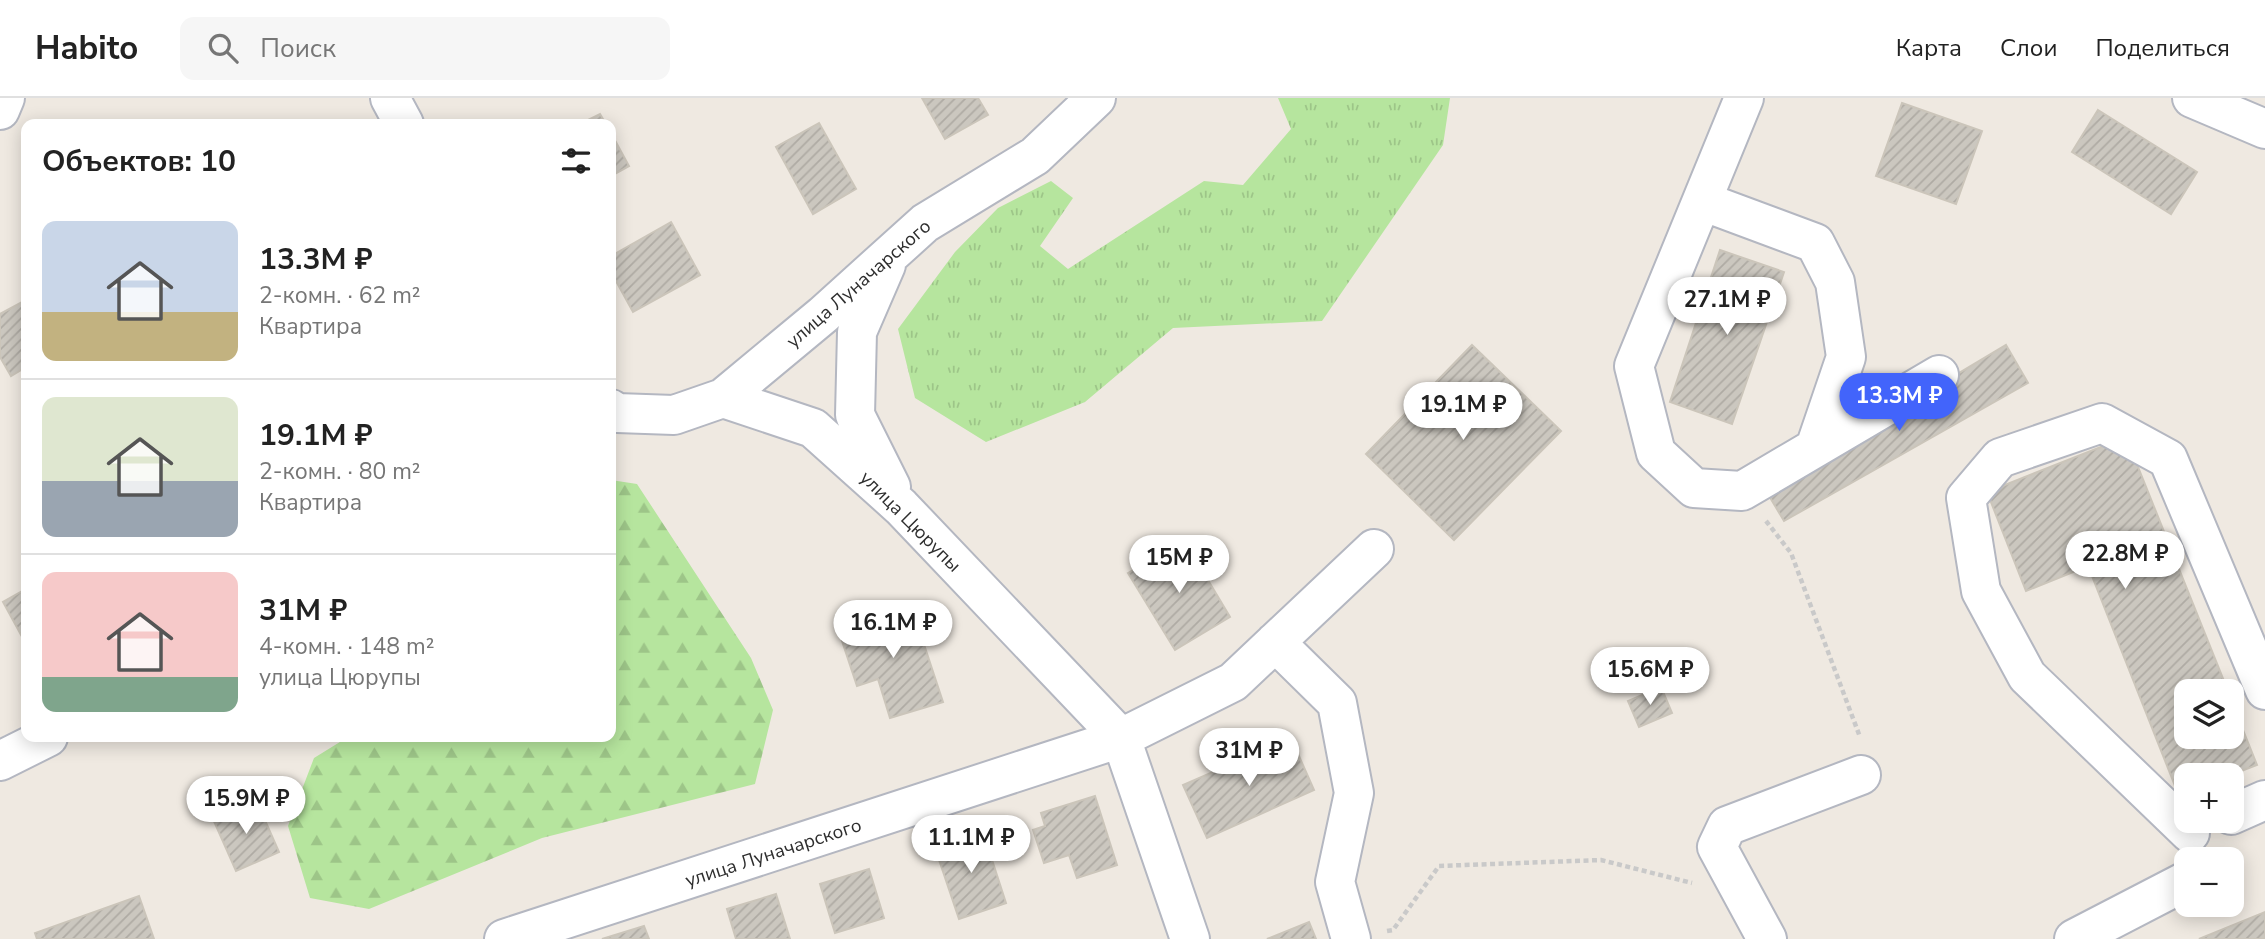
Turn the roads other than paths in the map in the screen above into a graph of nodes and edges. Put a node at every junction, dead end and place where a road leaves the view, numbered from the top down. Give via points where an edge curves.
1 (5, 98) edge
2 (390, 98) edge
3 (1096, 98) edge
4 (1744, 98) edge
5 (2193, 98) edge
6 (0, 110) edge
7 (401, 119) edge
8 (2265, 129) edge
9 (1702, 201) junction
10 (893, 250) junction
11 (1939, 375) dead end
12 (723, 398) junction
13 (616, 412) edge
14 (1815, 448) junction
15 (901, 507) junction
16 (1374, 549) dead end
17 (1275, 642) junction
18 (2265, 690) edge
19 (1121, 738) junction
20 (38, 742) edge
21 (0, 761) edge
22 (1861, 775) road end
23 (2265, 800) edge
24 (2244, 809) edge
25 (2203, 838) edge
26 (2174, 887) edge
27 (1350, 938) edge
28 (504, 939) edge
29 (1190, 939) edge
30 (1767, 939) edge
31 (2074, 939) edge

1 - 6 street
2 - 7 street
3 - 10 street, улица Луначарского via 1035,156 925,223
4 - 9 street
5 - 8 street
9 - 14 street via 1815,243 1835,282 1846,357
9 - 14 street via 1634,366 1656,453 1694,488 1742,491
10 - 12 street, улица Луначарского
10 - 15 street via 857,332 855,415
11 - 14 street
12 - 13 street via 674,415
12 - 15 street, улица Цюрупы via 813,428
15 - 19 street, улица Цюрупы
16 - 17 street, улица Луначарского
17 - 19 street, улица Луначарского via 1233,682
17 - 27 street via 1337,703 1354,793 1335,882
18 - 25 street via 2168,459 2102,423 2000,457 1966,498 1981,591 2027,676
19 - 28 street, улица Луначарского
19 - 29 street, улица Цюрупы
20 - 21 street
22 - 30 street via 1727,826 1717,847
23 - 24 street
26 - 31 street

